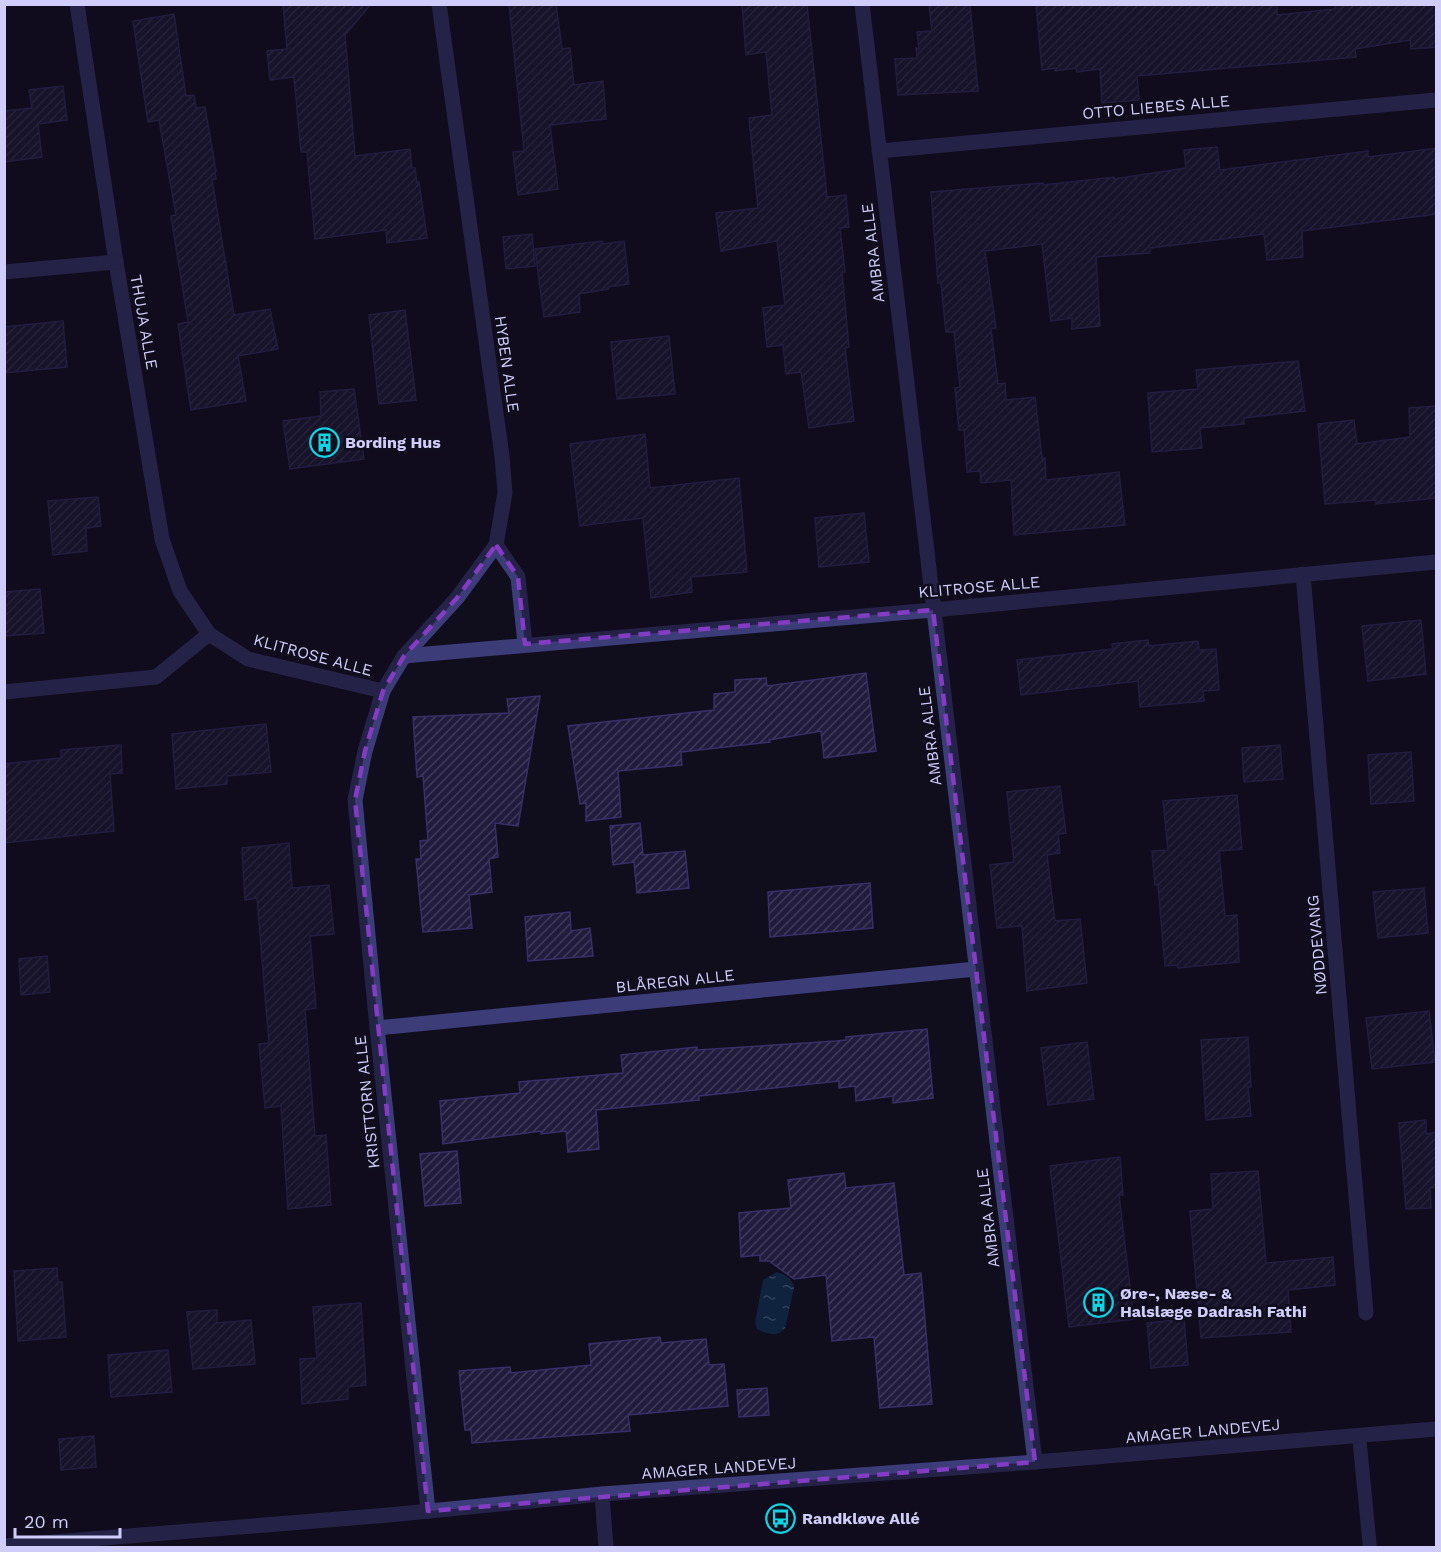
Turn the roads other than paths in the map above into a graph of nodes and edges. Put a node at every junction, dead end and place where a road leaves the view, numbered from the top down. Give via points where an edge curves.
1 (77, 4) edge
2 (439, 4) edge
3 (862, 4) edge
4 (1437, 100) edge
5 (879, 150) junction
6 (116, 262) junction
7 (4, 272) edge
8 (496, 544) junction
9 (1437, 562) edge
10 (1303, 574) junction
11 (933, 610) junction
12 (209, 634) junction
13 (525, 644) junction
14 (404, 656) junction
15 (383, 691) junction
16 (4, 692) edge
17 (976, 969) junction
18 (377, 1028) junction
19 (1366, 1313) dead end
20 (1437, 1429) edge
21 (1359, 1436) junction
22 (1035, 1462) junction
23 (603, 1494) junction
24 (428, 1511) junction
25 (4, 1545) edge
26 (606, 1548) edge
27 (1370, 1548) edge

1 - 6 street, THUJA ALLE
2 - 8 street, HYBEN ALLE via 502,456 505,493
3 - 5 street, AMBRA ALLE
4 - 5 street, OTTO LIEBES ALLE
5 - 11 street, AMBRA ALLE
6 - 7 street
6 - 12 street, THUJA ALLE via 162,539 180,591
8 - 13 street via 518,576
8 - 14 street, HYBEN ALLE via 457,598
9 - 10 street, KLITROSE ALLE
10 - 11 street, KLITROSE ALLE
10 - 19 street, NØDDEVANG
11 - 13 street, KLITROSE ALLE
11 - 17 street, AMBRA ALLE
12 - 15 street, KLITROSE ALLE via 248,658
12 - 16 street via 156,677
13 - 14 street, KLITROSE ALLE
14 - 15 street, HYBEN ALLE
15 - 18 street, KRISTTORN ALLE via 365,751 356,800
17 - 18 street, BLÅREGN ALLE
17 - 22 street, AMBRA ALLE
18 - 24 street, KRISTTORN ALLE
20 - 21 street, AMAGER LANDEVEJ
21 - 22 street, AMAGER LANDEVEJ
21 - 27 lane
22 - 23 street, AMAGER LANDEVEJ
23 - 24 street, AMAGER LANDEVEJ
23 - 26 street
24 - 25 street, AMAGER LANDEVEJ

